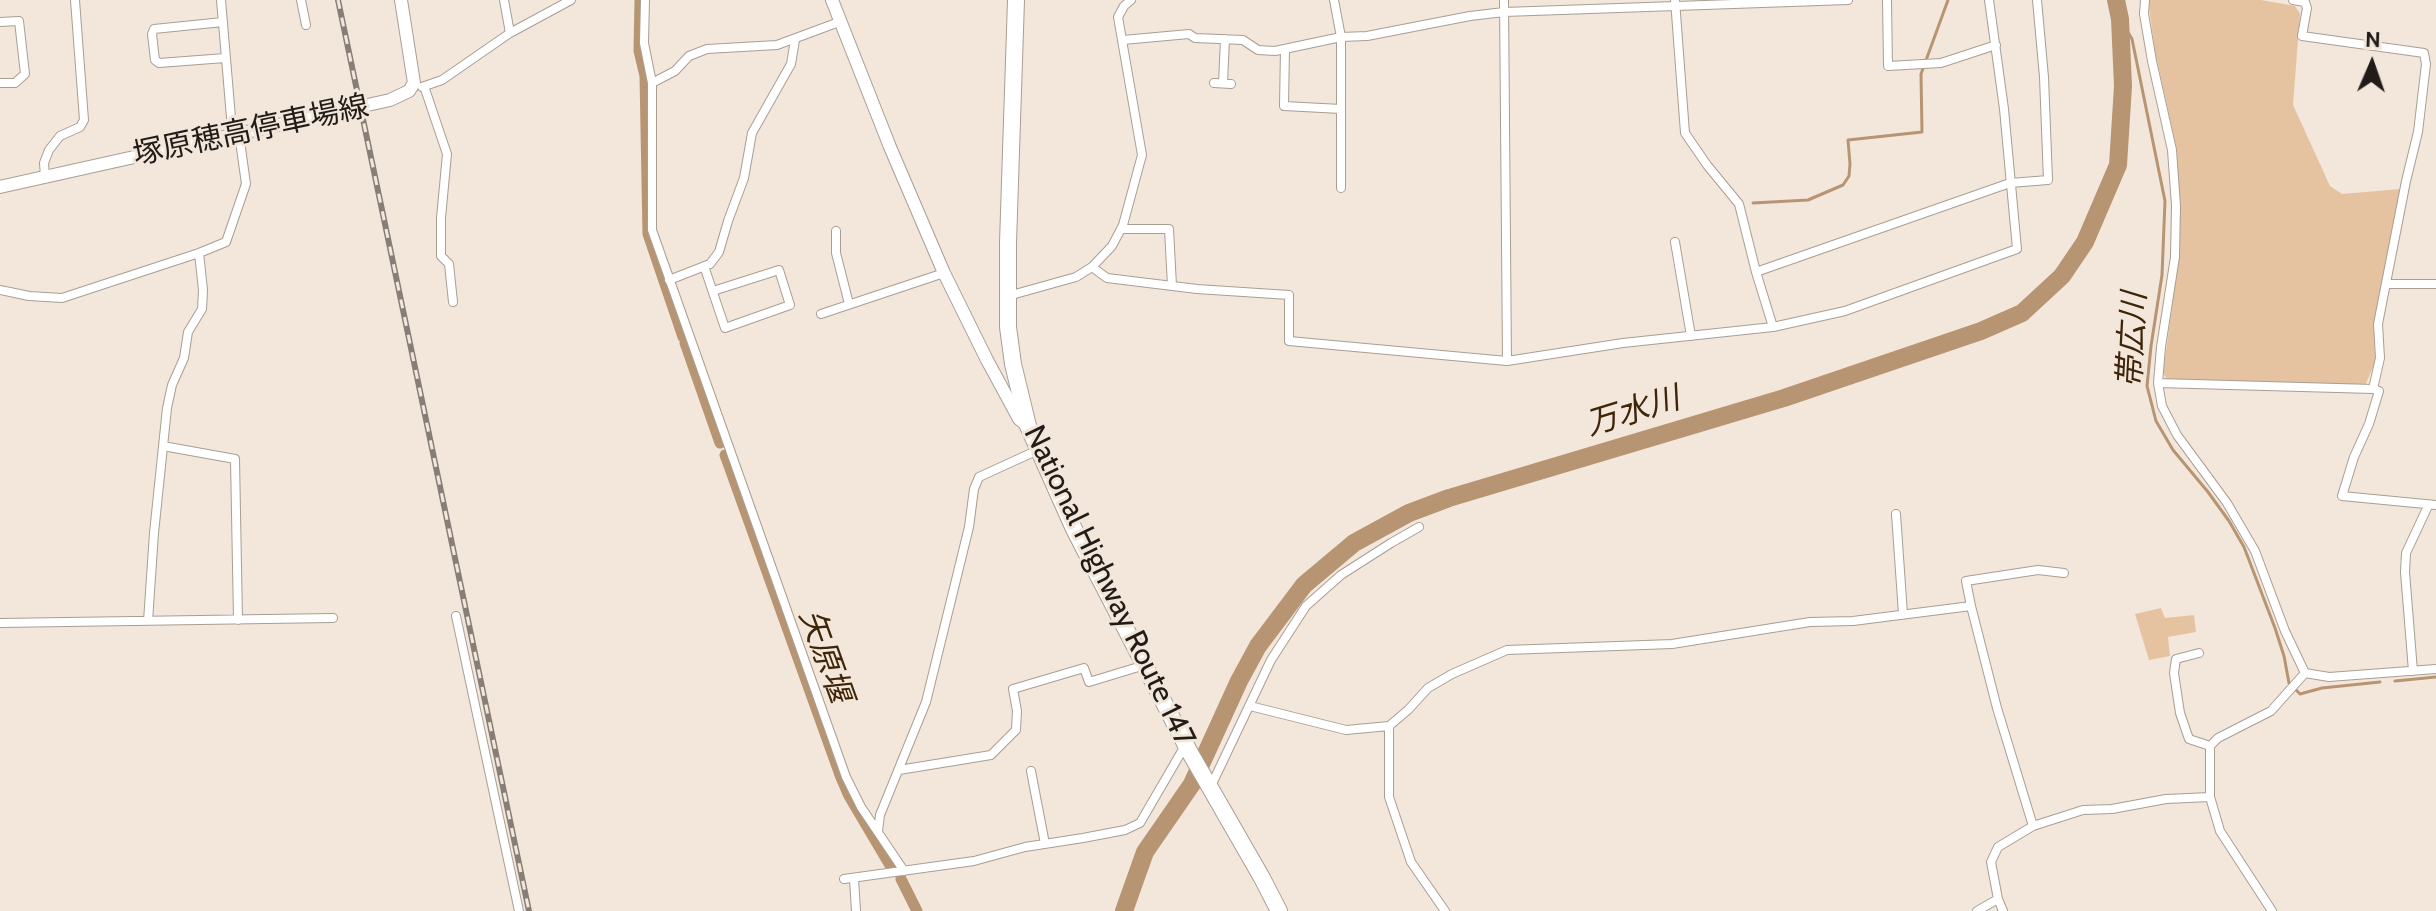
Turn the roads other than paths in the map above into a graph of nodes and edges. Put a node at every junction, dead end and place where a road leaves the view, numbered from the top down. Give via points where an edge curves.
1 (75, 0) edge
2 (221, 0) edge
3 (301, 0) edge
4 (401, 0) edge
5 (504, 0) edge
6 (571, 0) edge
7 (645, 0) edge
8 (832, 0) edge
9 (1016, 0) edge
10 (1131, 0) edge
11 (1334, 0) edge
12 (1504, 0) edge
13 (1848, 0) edge
14 (1887, 0) edge
15 (1989, 0) edge
16 (2037, 0) edge
17 (2145, 0) edge
18 (2293, 0) edge
19 (1675, 4) edge
20 (1504, 12) junction
21 (0, 22) edge
22 (223, 22) junction
23 (839, 22) junction
24 (306, 25) dead end
25 (510, 33) junction
26 (1341, 37) junction
27 (1225, 39) junction
28 (795, 40) junction
29 (1123, 40) junction
30 (1996, 45) junction
31 (1285, 49) junction
32 (225, 58) junction
33 (0, 83) edge
34 (652, 83) junction
35 (1223, 83) dead end
36 (424, 86) junction
37 (409, 91) junction
38 (1341, 109) junction
39 (236, 134) junction
40 (45, 177) junction
41 (2010, 183) junction
42 (0, 187) edge
43 (1341, 188) dead end
44 (1121, 229) junction
45 (836, 231) dead end
46 (1675, 242) dead end
47 (199, 253) junction
48 (704, 266) junction
49 (1092, 267) junction
50 (1756, 272) junction
51 (944, 273) junction
52 (669, 280) junction
53 (2386, 284) junction
54 (2436, 284) edge
55 (1172, 286) junction
56 (0, 290) edge
57 (713, 291) junction
58 (1007, 296) junction
59 (453, 302) dead end
60 (849, 304) junction
61 (821, 314) dead end
62 (1773, 327) junction
63 (1691, 336) junction
64 (984, 352) junction
65 (1507, 361) junction
66 (1013, 364) junction
67 (2158, 383) junction
68 (2373, 389) junction
69 (1028, 426) junction
70 (163, 446) junction
71 (1038, 450) junction
72 (2432, 506) edge
73 (1896, 514) dead end
74 (1419, 527) dead end
75 (2064, 573) dead end
76 (1971, 606) junction
77 (1903, 614) junction
78 (456, 616) dead end
79 (333, 618) dead end
80 (238, 620) junction
81 (148, 621) junction
82 (0, 623) edge
83 (2199, 653) dead end
84 (1145, 665) junction
85 (2436, 669) edge
86 (2413, 671) junction
87 (2305, 673) junction
88 (1250, 706) junction
89 (1389, 726) junction
90 (2210, 746) junction
91 (1188, 748) junction
92 (899, 770) junction
93 (1031, 771) dead end
94 (1209, 784) junction
95 (2210, 797) junction
96 (2033, 826) junction
97 (878, 831) junction
98 (1045, 844) junction
99 (904, 871) junction
100 (844, 879) dead end
101 (854, 879) junction
102 (1998, 899) junction
103 (519, 911) edge
104 (856, 911) edge
105 (1279, 911) edge
106 (1445, 911) edge
107 (1977, 911) edge
108 (2003, 911) edge
109 (2272, 911) edge

1 - 40 street via 84,120 49,150
2 - 22 street
3 - 24 street
4 - 37 main road, 塚原穂高停車場線 via 414,73
5 - 25 street
6 - 25 street
7 - 34 street via 644,43
8 - 23 main road
9 - 58 highway, National Highway Route 147
10 - 29 street via 1118,17
11 - 26 street
12 - 20 street
13 - 19 street
14 - 30 street via 1888,66 1932,65
15 - 30 street
16 - 41 street via 2048,180
17 - 67 street via 2172,150 2176,206 2175,257
18 - 53 street via 2305,2 2307,8 2302,36 2424,53 2418,132
19 - 20 street
19 - 50 street via 1685,133 1739,204
20 - 26 street
20 - 65 street
21 - 33 street via 19,21 25,74 15,83
22 - 32 street
22 - 32 street via 154,29 152,34 159,63
23 - 28 street
23 - 51 main road
25 - 36 street via 442,80
26 - 31 street
26 - 38 street
27 - 29 street via 1189,34
27 - 31 street via 1243,40 1258,50
27 - 35 street
28 - 34 street via 707,49
28 - 48 street via 791,64 752,133 744,178 719,252
29 - 44 street via 1142,155
30 - 41 street
31 - 38 street via 1284,106
32 - 39 street
34 - 52 street via 652,230
36 - 37 street
36 - 59 street via 447,154 441,256 449,264
37 - 39 main road, 塚原穂高停車場線 via 360,108
38 - 43 street
39 - 40 main road, 塚原穂高停車場線
39 - 47 street via 246,184 226,242
40 - 42 main road, 塚原穂高停車場線
41 - 50 street
41 - 62 street via 2017,249 1845,311
44 - 49 street
44 - 55 street via 1169,229
45 - 60 street
46 - 63 street
47 - 56 street via 62,298
47 - 70 street via 202,309 188,332 172,385
48 - 52 street
48 - 57 street
49 - 55 street via 1107,278
49 - 58 street via 1076,277
50 - 62 street
51 - 60 street
51 - 64 main road
52 - 97 street via 846,777
53 - 54 street
53 - 68 street
55 - 65 street via 1289,295 1289,341
57 - 57 street via 725,328 790,305 779,270
58 - 66 highway, National Highway Route 147
60 - 61 street
62 - 63 street
63 - 65 street
64 - 66 main road
64 - 69 main road via 1019,419
66 - 69 highway, National Highway Route 147
67 - 68 street
67 - 87 street via 2162,406 2177,435 2255,551
68 - 72 street via 2379,391 2342,496
69 - 71 highway, National Highway Route 147
70 - 80 street via 235,459
70 - 81 street
71 - 84 highway, National Highway Route 147
71 - 92 street via 979,477 926,702
72 - 86 street via 2406,553
73 - 77 street
74 - 88 street via 1341,575 1306,606 1271,660
75 - 76 street via 2038,570 1966,581
76 - 77 street
76 - 96 street
77 - 89 street via 1810,622 1672,644 1507,650 1428,688
78 - 103 street
79 - 80 street
80 - 81 street
81 - 82 street
83 - 90 street via 2176,659 2174,673 2189,739
84 - 91 highway, National Highway Route 147
84 - 92 street via 1089,682 1084,668 1013,689 1016,730 991,755
85 - 86 street
86 - 87 street via 2329,677
87 - 90 street via 2271,711
88 - 89 street via 1346,730
88 - 94 street
89 - 106 street via 1389,797 1411,862
90 - 95 street
91 - 94 highway, National Highway Route 147
91 - 98 street via 1140,823
92 - 97 street
93 - 98 street
94 - 105 highway, National Highway Route 147
95 - 96 street via 2083,810
95 - 109 street via 2220,831
96 - 102 street via 1998,847 1994,855
97 - 99 street
98 - 99 street
99 - 101 street
100 - 101 street
101 - 104 street
102 - 107 street
102 - 108 street

